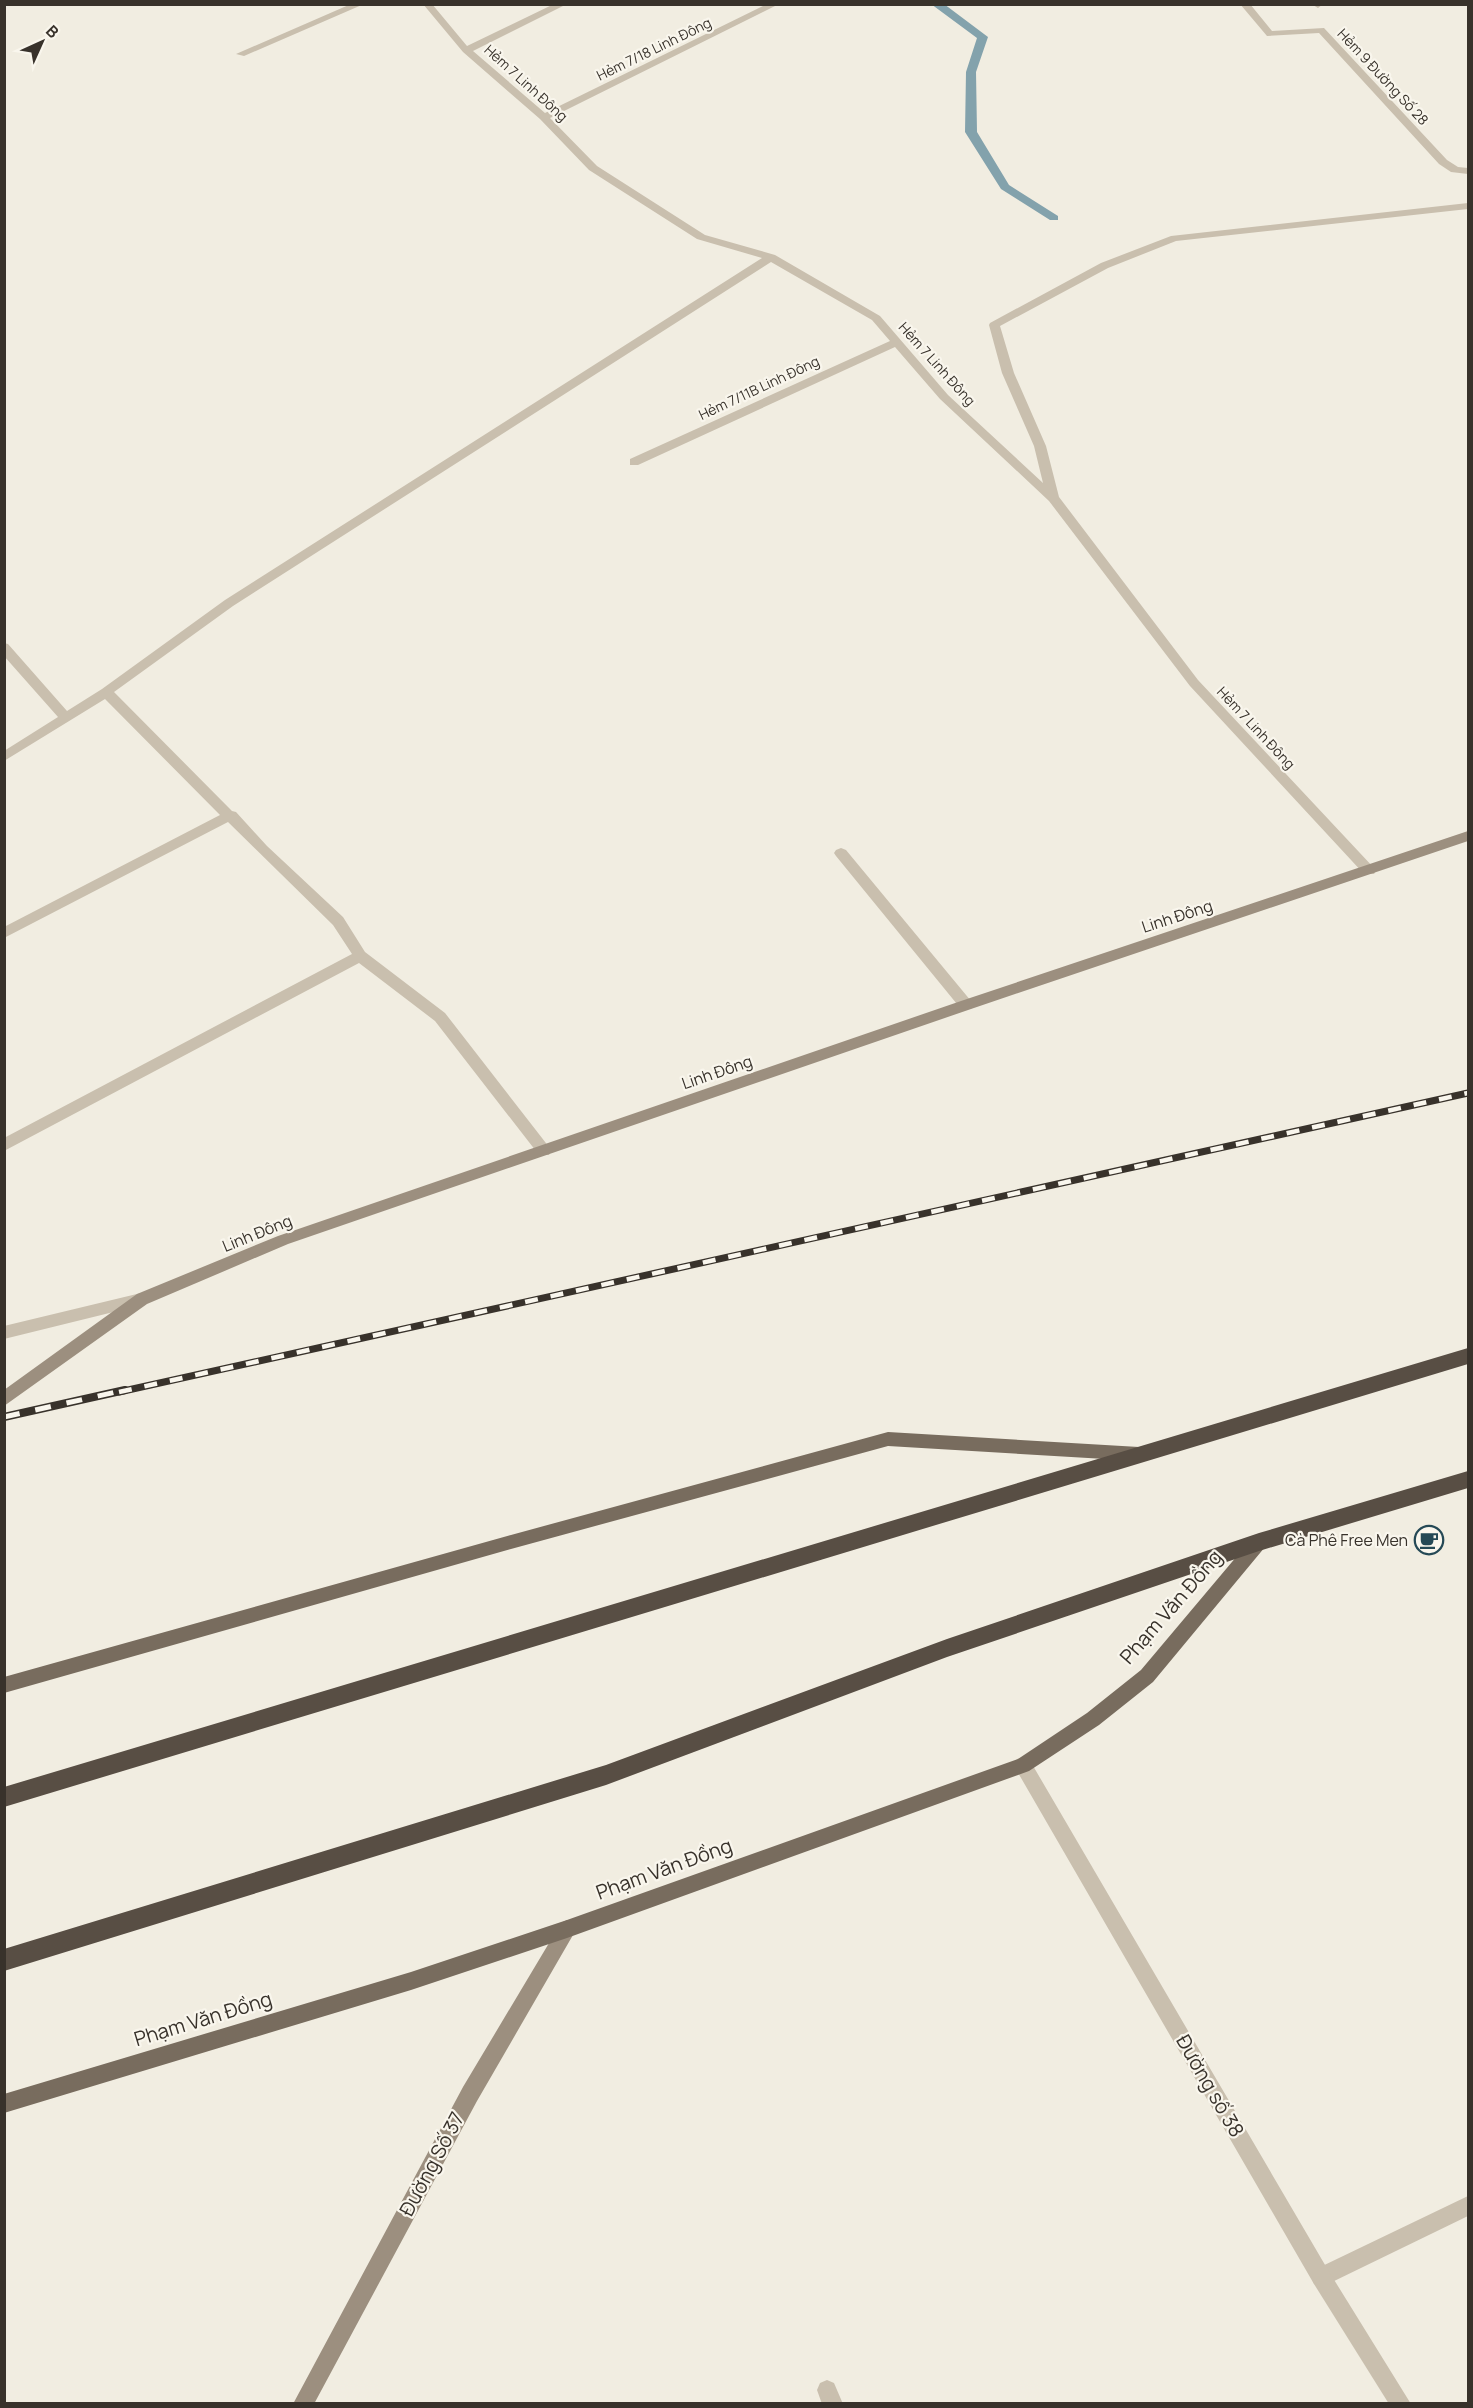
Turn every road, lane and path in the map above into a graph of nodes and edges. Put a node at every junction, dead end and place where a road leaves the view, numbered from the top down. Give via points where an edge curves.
1 (360, 4) edge
2 (427, 4) edge
3 (563, 4) edge
4 (775, 4) edge
5 (1244, 4) edge
6 (466, 50) junction
7 (241, 54) dead end
8 (544, 117) junction
9 (1468, 171) edge
10 (1468, 207) edge
11 (771, 257) junction
12 (896, 342) junction
13 (634, 462) dead end
14 (1053, 498) junction
15 (4, 647) edge
16 (106, 692) junction
17 (66, 718) junction
18 (4, 758) edge
19 (231, 815) junction
20 (1468, 836) edge
21 (841, 853) dead end
22 (1369, 871) junction
23 (4, 933) edge
24 (360, 956) junction
25 (966, 1005) junction
26 (4, 1145) edge
27 (544, 1151) junction
28 (142, 1299) junction
29 (4, 1333) edge
30 (1468, 1356) edge
31 (4, 1399) edge
32 (1148, 1454) junction
33 (1468, 1480) edge
34 (1259, 1542) junction
35 (4, 1685) edge
36 (1023, 1765) junction
37 (4, 1797) edge
38 (567, 1929) junction
39 (4, 1960) edge
40 (4, 2104) edge
41 (1468, 2206) edge
42 (1321, 2277) junction
43 (303, 2403) edge
44 (1401, 2403) edge

1 - 7 street
2 - 6 street, Hẻm 7 Linh Đông
3 - 6 street
4 - 8 street, Hẻm 7/18 Linh Đông
5 - 9 street, Hẻm 9 Đường Số 28 via 1270,34 1321,30 1443,162 1455,170
6 - 8 street, Hẻm 7 Linh Đông
8 - 11 street, Hẻm 7 Linh Đông via 593,168 701,237
10 - 14 street via 1175,238 1134,251 994,325 1008,373 1040,446
11 - 12 street, Hẻm 7 Linh Đông via 876,318
11 - 16 street via 229,603
12 - 13 street, Hẻm 7/11B Linh Đông
12 - 14 street, Hẻm 7 Linh Đông via 944,397
14 - 22 street, Hẻm 7 Linh Đông via 1194,683
15 - 17 street
16 - 17 street
16 - 19 street
17 - 18 street
19 - 23 street
19 - 24 street via 338,921
20 - 22 street, Linh Đông
21 - 25 street
22 - 25 street, Linh Đông
24 - 26 street
24 - 27 street via 440,1017
25 - 27 street, Linh Đông
27 - 28 street, Linh Đông via 283,1240
28 - 29 street
28 - 31 street, Linh Đông
30 - 32 highway
32 - 35 main road via 888,1439
32 - 37 highway
33 - 34 highway, Phạm Văn Đồng
34 - 36 main road, Phạm Văn Đồng via 1147,1676 1094,1719
34 - 39 highway, Phạm Văn Đồng via 947,1648 606,1775
36 - 38 main road, Phạm Văn Đồng
36 - 42 street, Đường số 38
38 - 40 main road, Phạm Văn Đồng via 411,1981
38 - 43 street, Đường Số 37 via 470,2094
41 - 42 street
42 - 44 street, Đường số 38

